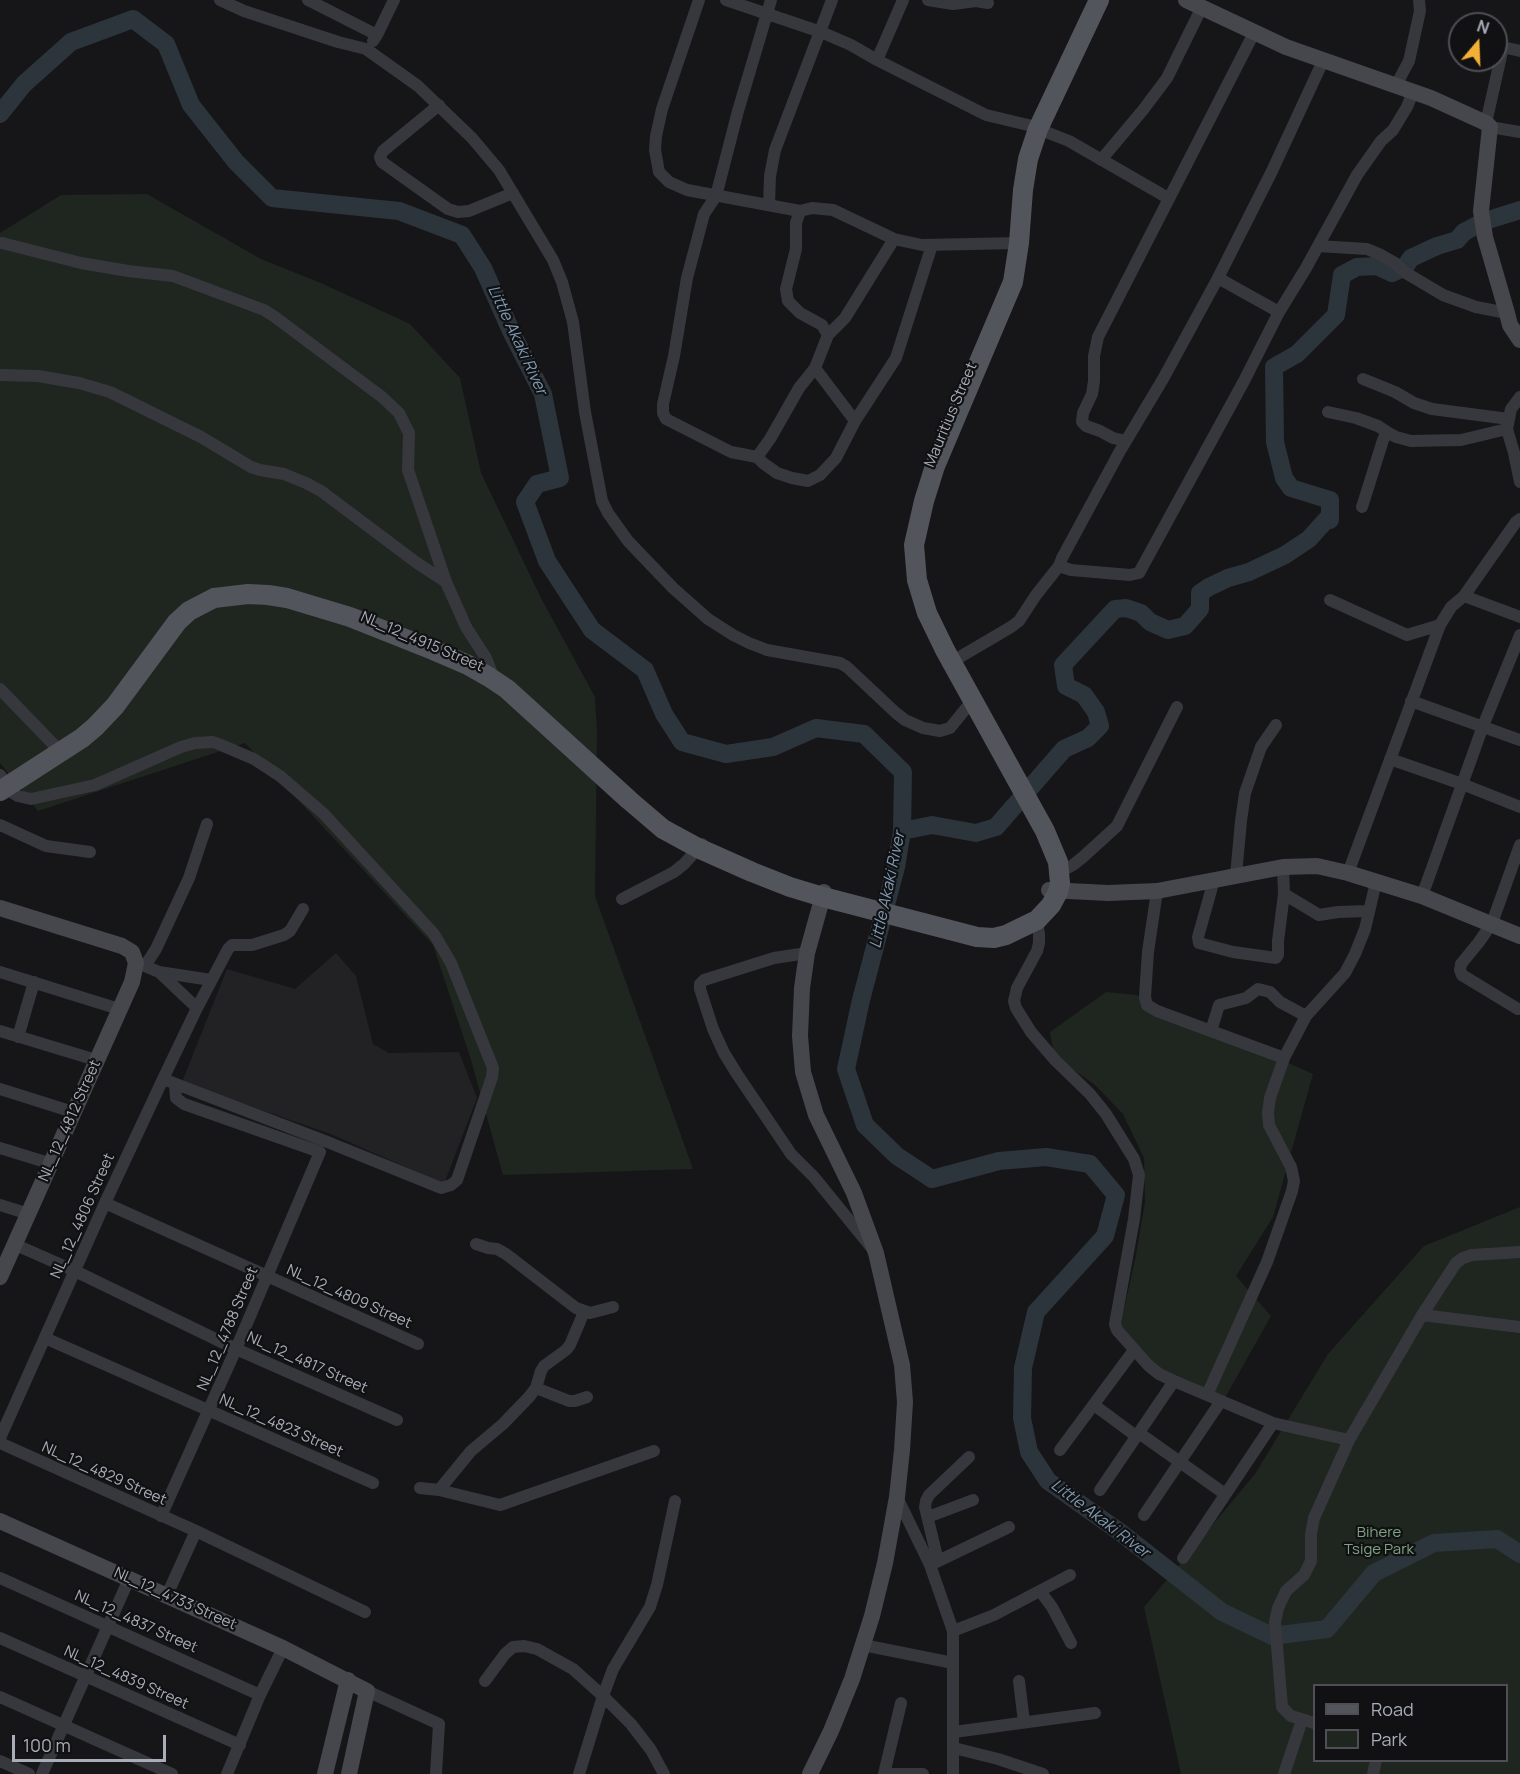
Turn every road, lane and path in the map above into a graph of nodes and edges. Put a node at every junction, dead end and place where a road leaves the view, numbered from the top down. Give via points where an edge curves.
1 (220, 0) edge
2 (394, 0) edge
3 (699, 0) edge
4 (726, 0) edge
5 (771, 0) edge
6 (832, 0) edge
7 (903, 0) edge
8 (928, 0) edge
9 (1085, 0) edge
10 (1099, 0) edge
11 (1186, 0) edge
12 (1419, 0) edge
13 (313, 1) edge
14 (988, 3) dead end
15 (1210, 6) edge
16 (768, 14) junction
17 (1255, 31) junction
18 (821, 32) junction
19 (377, 35) junction
20 (366, 49) junction
21 (1520, 51) edge
22 (877, 60) junction
23 (1323, 61) junction
24 (1395, 87) junction
25 (1413, 92) junction
26 (439, 105) junction
27 (1488, 125) junction
28 (1033, 127) junction
29 (1520, 132) edge
30 (1101, 160) junction
31 (513, 193) junction
32 (716, 196) junction
33 (1168, 198) junction
34 (769, 205) junction
35 (800, 211) junction
36 (894, 239) junction
37 (2, 243) dead end
38 (1014, 244) junction
39 (932, 245) junction
40 (1318, 246) junction
41 (1218, 278) junction
42 (1279, 312) junction
43 (1507, 314) junction
44 (828, 335) junction
45 (1520, 340) edge
46 (815, 368) junction
47 (0, 375) edge
48 (1363, 379) dead end
49 (1520, 398) edge
50 (1328, 412) dead end
51 (855, 421) junction
52 (1508, 424) junction
53 (1387, 432) junction
54 (1126, 441) junction
55 (757, 457) junction
56 (1520, 477) edge
57 (1362, 507) dead end
58 (1520, 519) edge
59 (1059, 566) junction
60 (446, 582) junction
61 (1464, 596) junction
62 (1330, 600) dead end
63 (1520, 617) edge
64 (1440, 625) junction
65 (1520, 635) edge
66 (949, 663) junction
67 (491, 671) junction
68 (0, 689) edge
69 (1411, 701) junction
70 (970, 703) junction
71 (1177, 706) dead end
72 (1276, 725) dead end
73 (1483, 726) junction
74 (1520, 740) edge
75 (57, 748) junction
76 (1390, 759) junction
77 (2, 783) edge
78 (1462, 784) junction
79 (1520, 807) edge
80 (207, 824) dead end
81 (0, 825) edge
82 (1520, 845) edge
83 (700, 846) junction
84 (90, 852) dead end
85 (1283, 867) junction
86 (1348, 873) junction
87 (1236, 875) junction
88 (1214, 880) junction
89 (1055, 882) junction
90 (1376, 882) junction
91 (1156, 891) junction
92 (1284, 894) junction
93 (824, 895) junction
94 (1422, 896) junction
95 (622, 899) dead end
96 (0, 908) edge
97 (303, 909) dead end
98 (1369, 911) junction
99 (1036, 916) junction
100 (1492, 923) junction
101 (1520, 936) edge
102 (807, 953) junction
103 (141, 965) junction
104 (0, 972) edge
105 (159, 972) junction
106 (212, 980) junction
107 (34, 982) junction
108 (197, 1008) junction
109 (119, 1009) junction
110 (1518, 1009) dead end
111 (1306, 1016) junction
112 (0, 1031) edge
113 (1211, 1031) junction
114 (18, 1037) junction
115 (1284, 1058) junction
116 (96, 1060) junction
117 (169, 1082) junction
118 (0, 1089) edge
119 (73, 1112) junction
120 (0, 1148) edge
121 (52, 1164) junction
122 (105, 1203) junction
123 (0, 1205) edge
124 (29, 1214) junction
125 (476, 1244) dead end
126 (16, 1245) junction
127 (1520, 1252) edge
128 (876, 1253) junction
129 (2, 1268) edge
130 (75, 1271) junction
131 (267, 1277) junction
132 (613, 1307) dead end
133 (584, 1311) junction
134 (1422, 1315) junction
135 (1520, 1327) edge
136 (45, 1338) junction
137 (418, 1344) dead end
138 (237, 1349) junction
139 (1134, 1350) junction
140 (1174, 1381) junction
141 (536, 1388) junction
142 (1207, 1395) junction
143 (587, 1397) dead end
144 (1221, 1401) junction
145 (1094, 1405) junction
146 (209, 1411) junction
147 (398, 1420) dead end
148 (1273, 1423) junction
149 (1138, 1435) junction
150 (0, 1438) edge
151 (1349, 1440) junction
152 (0, 1443) edge
153 (654, 1450) dead end
154 (1060, 1450) dead end
155 (969, 1457) dead end
156 (1180, 1462) junction
157 (374, 1483) dead end
158 (420, 1488) dead end
159 (439, 1490) junction
160 (1100, 1490) dead end
161 (1225, 1494) junction
162 (897, 1497) junction
163 (973, 1500) dead end
164 (675, 1501) dead end
165 (1144, 1515) dead end
166 (161, 1516) junction
167 (928, 1517) junction
168 (0, 1521) edge
169 (1009, 1527) dead end
170 (196, 1531) junction
171 (1183, 1558) dead end
172 (934, 1563) junction
173 (1070, 1575) dead end
174 (0, 1578) edge
175 (129, 1579) junction
176 (1040, 1591) junction
177 (166, 1595) junction
178 (365, 1612) dead end
179 (108, 1626) junction
180 (953, 1631) junction
181 (0, 1638) edge
182 (1071, 1643) dead end
183 (863, 1645) junction
184 (283, 1647) junction
185 (953, 1663) junction
186 (86, 1676) junction
187 (348, 1680) junction
188 (485, 1681) dead end
189 (1019, 1681) dead end
190 (367, 1691) junction
191 (260, 1695) junction
192 (603, 1695) junction
193 (0, 1697) edge
194 (901, 1703) dead end
195 (1095, 1713) dead end
196 (1308, 1721) edge
197 (1024, 1722) junction
198 (63, 1725) junction
199 (954, 1732) junction
200 (240, 1745) junction
201 (954, 1748) junction
202 (0, 1761) edge
203 (26, 1774) edge
204 (42, 1774) edge
205 (172, 1774) edge
206 (227, 1774) edge
207 (325, 1774) edge
208 (348, 1774) edge
209 (436, 1774) edge
210 (579, 1774) edge
211 (664, 1774) edge
212 (810, 1774) edge
213 (885, 1774) edge
214 (924, 1774) edge
215 (953, 1774) edge
216 (1043, 1774) edge
217 (1284, 1774) edge

1 - 20 street
2 - 19 street
3 - 32 street via 662,109 656,150 659,172 669,182
4 - 16 street
5 - 16 street
6 - 18 street
7 - 22 street
8 - 14 street
9 - 28 main road, Mauritius Street
10 - 28 main road, Mauritius Street
11 - 15 street
12 - 24 street via 1410,61
13 - 19 street
15 - 17 street
15 - 30 street via 1167,78
16 - 18 street
16 - 32 street
17 - 23 street
17 - 33 street
18 - 22 street
18 - 34 street via 775,150
19 - 20 street
20 - 26 street
21 - 27 street via 1503,49
22 - 28 street via 986,115
23 - 24 street
23 - 41 street
24 - 25 street
25 - 27 street
25 - 40 street via 1393,130 1357,175
26 - 31 street via 472,138
26 - 31 street via 383,151 382,162 458,212
27 - 29 street
27 - 43 street via 1481,211
28 - 30 street via 1069,141
28 - 38 main road, Mauritius Street
30 - 33 street
31 - 70 street via 562,282 573,322 598,486 608,513 628,541 708,619 767,650 847,666 914,725 946,730
32 - 34 street
32 - 55 street via 704,214 687,278 663,413 666,419 719,447
33 - 54 street via 1098,337 1092,394 1083,413 1086,426
34 - 35 street
35 - 36 street via 833,210
35 - 44 street via 786,289 788,301 822,325
36 - 39 street
36 - 44 street via 845,318
37 - 60 street via 81,262 173,276 264,310 382,397 399,413 409,433 408,470
38 - 39 street
38 - 66 main road, Mauritius Street via 1013,282 936,466 915,538 915,570 921,596
39 - 51 street via 896,358
40 - 42 street
40 - 43 street via 1367,249 1443,295
41 - 42 street
41 - 54 street
42 - 59 street via 1138,573
43 - 45 street
44 - 46 street
46 - 51 street
46 - 55 street
47 - 60 street via 38,376 110,392 251,466 284,474 321,491
48 - 52 street via 1432,409
49 - 52 street via 1511,409
50 - 53 street via 1356,418
51 - 55 street via 836,458 808,481 777,472
52 - 53 street via 1461,441 1411,441
52 - 56 street
53 - 57 street
54 - 59 street
58 - 61 street
59 - 66 street via 1019,621
60 - 67 street
61 - 63 street
61 - 64 street
62 - 64 street via 1407,635
64 - 69 street
65 - 73 street
66 - 70 main road, Mauritius Street
67 - 75 main road, NL_12_4915 Street via 408,632 309,598 248,588 226,590 198,598 179,611 103,712
67 - 83 main road, NL_12_4915 Street via 632,795
68 - 75 street
69 - 73 street
69 - 76 street
70 - 89 main road, Mauritius Street via 1032,817
71 - 89 street via 1117,826
72 - 87 street via 1261,747 1245,794
73 - 74 street
73 - 78 street
75 - 77 main road, NL_12_4915 Street
76 - 78 street
76 - 86 street
77 - 83 main road, NL_12_4915 Street via 95,727 189,611 214,598 268,595 350,617 489,677 655,821 673,835
77 - 117 street via 18,796 31,799 95,785 181,747 205,742 221,744 255,759 324,814 434,934 451,963 493,1068 457,1180 441,1188
78 - 79 street
78 - 94 street
80 - 103 street via 189,878 156,949
81 - 84 street via 46,846
82 - 100 street
83 - 93 main road, NL_12_4915 Street
83 - 95 street via 674,872
85 - 86 street via 1317,866
85 - 87 street
85 - 92 street
86 - 90 street
87 - 88 street
88 - 91 street
88 - 92 street via 1198,940 1233,952 1277,957
89 - 91 street via 1108,893
89 - 99 main road
90 - 94 street
90 - 98 street
91 - 113 street via 1148,952 1147,1005
92 - 98 street via 1319,915
93 - 99 main road, NL_12_4915 Street via 910,917 992,931
93 - 102 street
94 - 100 street
96 - 103 street via 122,946
97 - 106 street, NL_12_4806 Street via 284,935 258,944 232,945
98 - 111 street via 1355,954 1344,973
99 - 139 street via 1039,943 1017,988 1016,1008 1031,1032 1106,1114 1139,1175 1115,1324
100 - 101 street
100 - 110 street via 1460,970 1462,975
102 - 128 street via 800,1036 803,1072 816,1115 854,1193
102 - 128 street via 774,958 704,980 700,989 713,1029 737,1074 791,1154
103 - 105 street
103 - 109 street, NL_12_4812 Street
104 - 107 street
105 - 106 street
105 - 108 street
106 - 108 street, NL_12_4806 Street
107 - 109 street
107 - 114 street
108 - 117 street, NL_12_4806 Street
109 - 116 street, NL_12_4812 Street
111 - 113 street via 1270,992 1258,989 1246,998 1219,1005
111 - 115 street
112 - 114 street
113 - 115 street
114 - 116 street
115 - 142 street via 1268,1113 1269,1125 1291,1167 1292,1191 1267,1262
116 - 119 street, NL_12_4812 Street
117 - 122 street, NL_12_4806 Street
117 - 131 street, NL_12_4788 Street via 176,1098 184,1104 320,1152
118 - 119 street
119 - 121 street, NL_12_4812 Street
120 - 121 street
121 - 124 street, NL_12_4812 Street
122 - 130 street, NL_12_4806 Street
122 - 131 street, NL_12_4809 Street
123 - 124 street
124 - 126 street, NL_12_4812 Street
125 - 133 street via 506,1254
126 - 129 street, NL_12_4812 Street
126 - 130 street, NL_12_4817 Street
127 - 134 street via 1463,1258
128 - 162 street via 902,1365 905,1402
130 - 136 street, NL_12_4806 Street
130 - 138 street, NL_12_4817 Street
131 - 137 street, NL_12_4809 Street
131 - 138 street, NL_12_4788 Street
132 - 133 street
133 - 141 street via 570,1345 540,1371
134 - 135 street
134 - 151 street
136 - 146 street, NL_12_4823 Street
136 - 150 street, NL_12_4806 Street
138 - 146 street, NL_12_4788 Street
138 - 147 street, NL_12_4817 Street
139 - 140 street via 1153,1369
139 - 145 street
140 - 142 street
140 - 149 street
141 - 143 street via 569,1401
141 - 159 street via 518,1410 471,1450
142 - 144 street
144 - 148 street
144 - 156 street
145 - 149 street
145 - 154 street
146 - 157 street, NL_12_4823 Street
146 - 166 street, NL_12_4788 Street
148 - 151 street
148 - 161 street
149 - 156 street
149 - 160 street
151 - 196 street via 1314,1518 1311,1561 1304,1575 1286,1591 1275,1622 1282,1707 1291,1716
152 - 166 street, NL_12_4829 Street
153 - 159 street via 500,1505
155 - 167 street via 929,1495
156 - 161 street
156 - 165 street
158 - 159 street
161 - 171 street
162 - 172 street
162 - 183 street via 885,1563
163 - 167 street
164 - 192 street via 650,1607 613,1669
166 - 170 street, NL_12_4829 Street
167 - 172 street
168 - 175 street, NL_12_4733 Street
169 - 172 street
170 - 177 street
170 - 178 street, NL_12_4829 Street
172 - 180 street
173 - 176 street
174 - 179 street, NL_12_4837 Street
175 - 177 street, NL_12_4733 Street
175 - 179 street
176 - 180 street
176 - 182 street
177 - 184 street, NL_12_4733 Street
179 - 186 street
179 - 191 street, NL_12_4837 Street
180 - 185 street
181 - 186 street, NL_12_4839 Street
183 - 185 street
183 - 212 street via 852,1680
184 - 187 street, NL_12_4733 Street
184 - 191 street
185 - 199 street
186 - 198 street
186 - 200 street, NL_12_4839 Street
187 - 190 street, NL_12_4733 Street
187 - 207 street
188 - 192 street via 505,1654 513,1647 524,1646 573,1669
189 - 197 street
190 - 208 street
190 - 209 street via 439,1724
191 - 200 street
192 - 210 street
192 - 211 street via 631,1724
193 - 198 street
194 - 213 street
195 - 197 street
196 - 217 street
197 - 199 street
198 - 204 street
198 - 205 street
199 - 201 street
200 - 206 street
201 - 215 street
201 - 216 street
202 - 203 street
213 - 214 street

